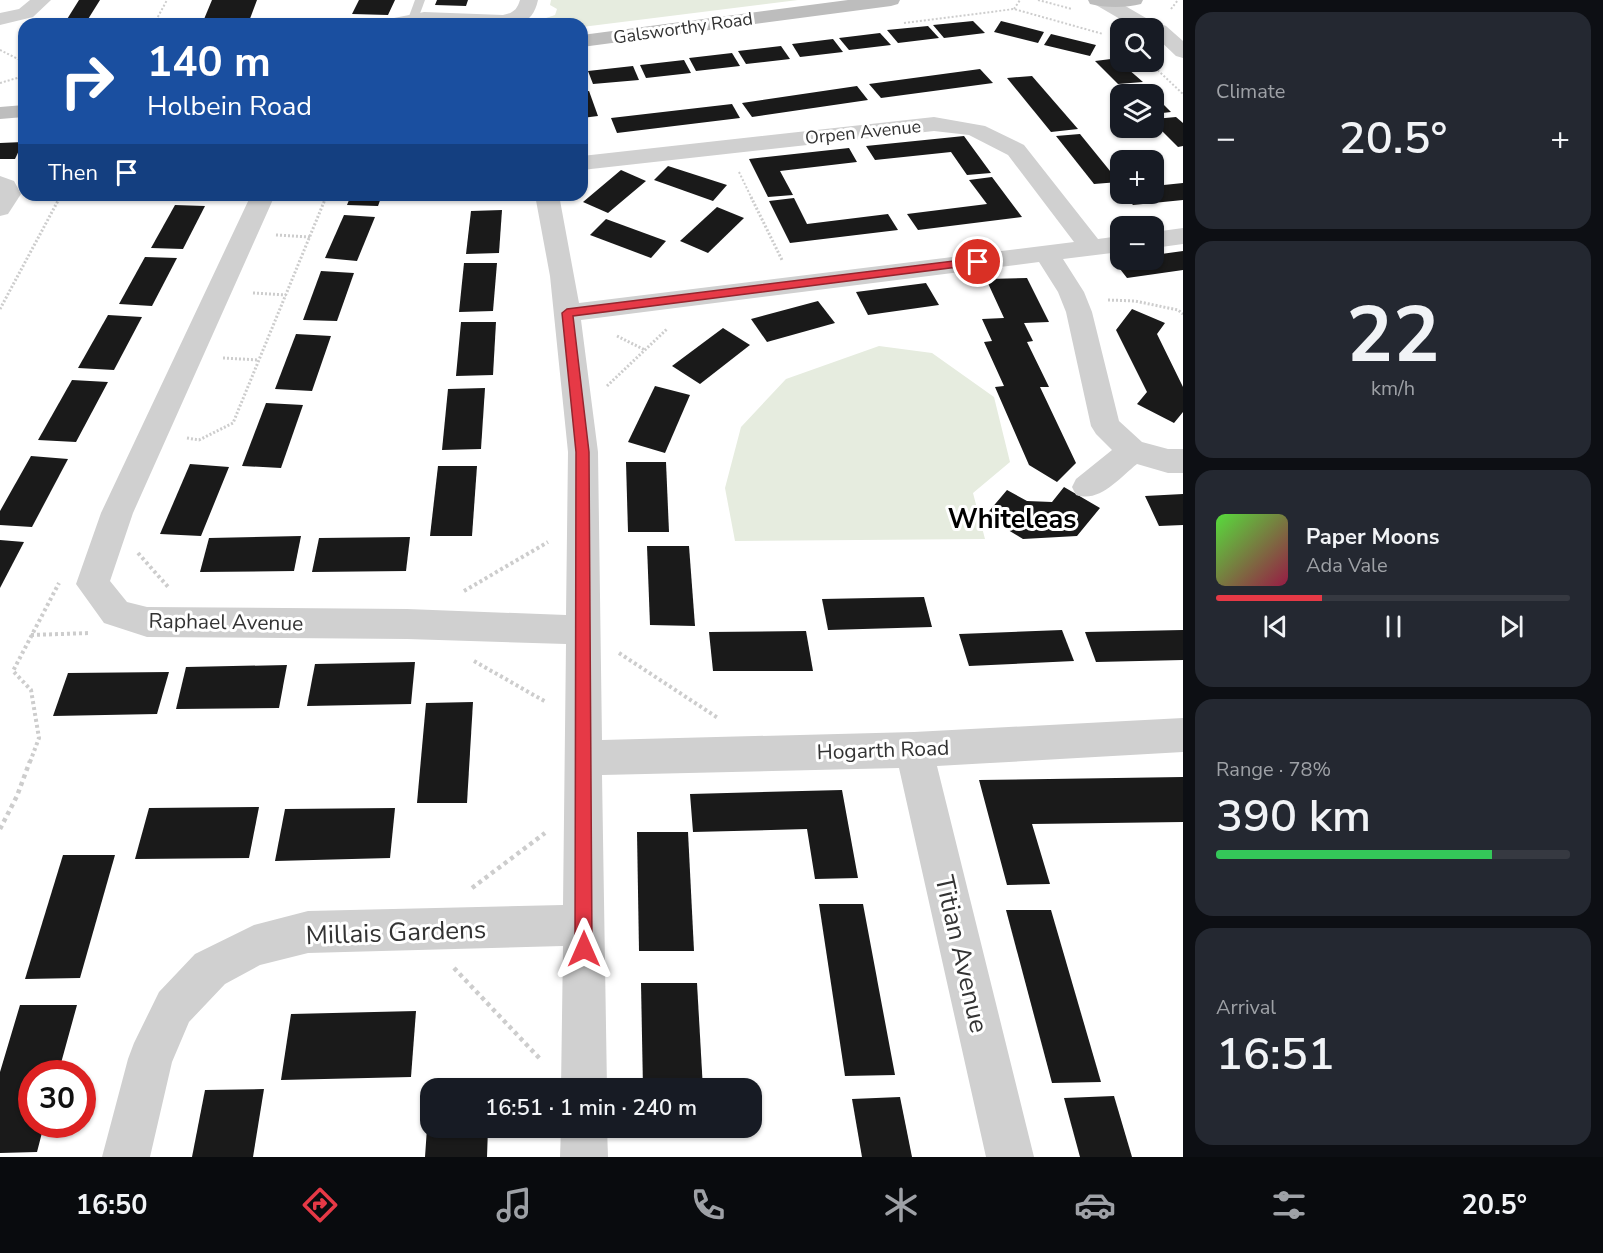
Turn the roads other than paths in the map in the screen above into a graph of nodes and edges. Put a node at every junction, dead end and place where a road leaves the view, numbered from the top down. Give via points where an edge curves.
1 (42, 0) edge
2 (420, 0) edge
3 (529, 0) edge
4 (891, 0) edge
5 (1134, 0) edge
6 (1150, 0) edge
7 (1100, 1) edge
8 (413, 18) edge
9 (518, 18) edge
10 (1132, 18) edge
11 (1157, 18) edge
12 (0, 19) edge
13 (1164, 35) edge
14 (588, 40) edge
15 (1183, 52) edge
16 (18, 112) edge
17 (0, 113) edge
18 (588, 163) edge
19 (0, 183) edge
20 (260, 201) edge
21 (548, 201) edge
22 (0, 208) edge
23 (1183, 236) edge
24 (1164, 239) edge
25 (1110, 245) edge
26 (1092, 248) junction
27 (1046, 253) junction
28 (567, 313) junction
29 (1132, 451) junction
30 (1183, 461) edge
31 (1087, 487) dead end
32 (583, 630) junction
33 (1183, 735) edge
34 (914, 750) junction
35 (583, 758) junction
36 (584, 926) junction
37 (584, 1078) edge
38 (584, 1138) edge
39 (126, 1157) edge
40 (584, 1157) edge
41 (1010, 1157) edge

1 - 12 street via 26,13
2 - 8 lane
3 - 9 street via 526,11
4 - 14 main road, Galsworthy Road
5 - 7 main road
6 - 11 street
7 - 10 street
13 - 15 street
16 - 17 main road
18 - 26 street, Orpen Avenue via 934,124 968,127 1016,150
19 - 22 street via 9,194
20 - 32 street, Raphael Avenue via 113,524 93,584 116,613 147,622
21 - 28 street
23 - 24 street
25 - 26 street
26 - 27 street
27 - 28 street
27 - 29 street via 1079,312 1107,426
28 - 32 street via 583,452
29 - 30 street
29 - 31 street
32 - 35 street
33 - 34 street, Hogarth Road
34 - 35 street, Hogarth Road
34 - 41 street, Titian Avenue
35 - 36 street
36 - 37 street
36 - 39 street, Millais Gardens via 308,932 254,946 210,969 174,1006 150,1059
38 - 40 street

